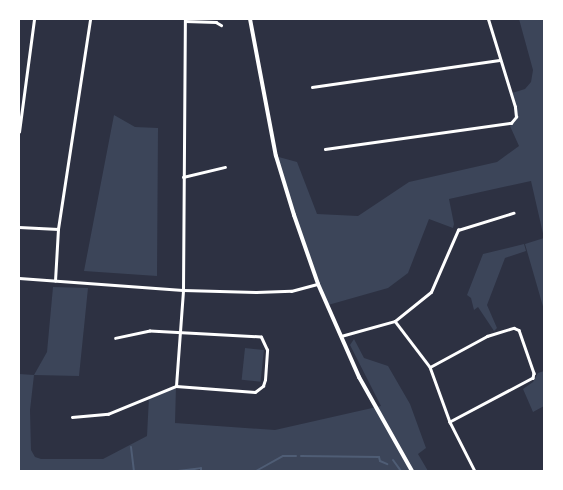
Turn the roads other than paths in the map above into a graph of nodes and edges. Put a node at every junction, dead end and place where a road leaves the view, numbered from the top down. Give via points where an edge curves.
1 (34, 19) edge
2 (90, 19) edge
3 (251, 19) edge
4 (488, 19) edge
5 (185, 20) edge
6 (221, 25) dead end
7 (499, 60) junction
8 (312, 87) dead end
9 (19, 132) edge
10 (325, 149) dead end
11 (225, 167) dead end
12 (183, 177) junction
13 (513, 213) dead end
14 (19, 227) edge
15 (58, 229) junction
16 (19, 278) edge
17 (55, 281) junction
18 (318, 284) junction
19 (183, 290) junction
20 (395, 321) junction
21 (180, 332) junction
22 (340, 336) junction
23 (116, 338) dead end
24 (430, 367) junction
25 (176, 386) junction
26 (72, 417) dead end
27 (450, 422) junction
28 (412, 471) edge
29 (475, 471) edge

1 - 9 street
2 - 15 street
3 - 18 main road via 276,156
4 - 7 street
5 - 6 street
5 - 12 street
7 - 8 street
7 - 10 street via 515,107 516,117 507,125
11 - 12 street
12 - 19 street
13 - 20 street via 458,230 431,292
14 - 15 street
15 - 17 street
16 - 17 street
17 - 19 street
18 - 19 street via 282,291
18 - 22 main road
19 - 21 street
20 - 22 street
20 - 24 street
21 - 23 street via 150,331
21 - 25 street
21 - 25 street via 257,336 264,340 267,350 265,380 263,386 254,392
22 - 28 main road
24 - 27 street
24 - 27 street via 487,336 514,328 519,330 533,378
25 - 26 street via 108,414
27 - 29 street

